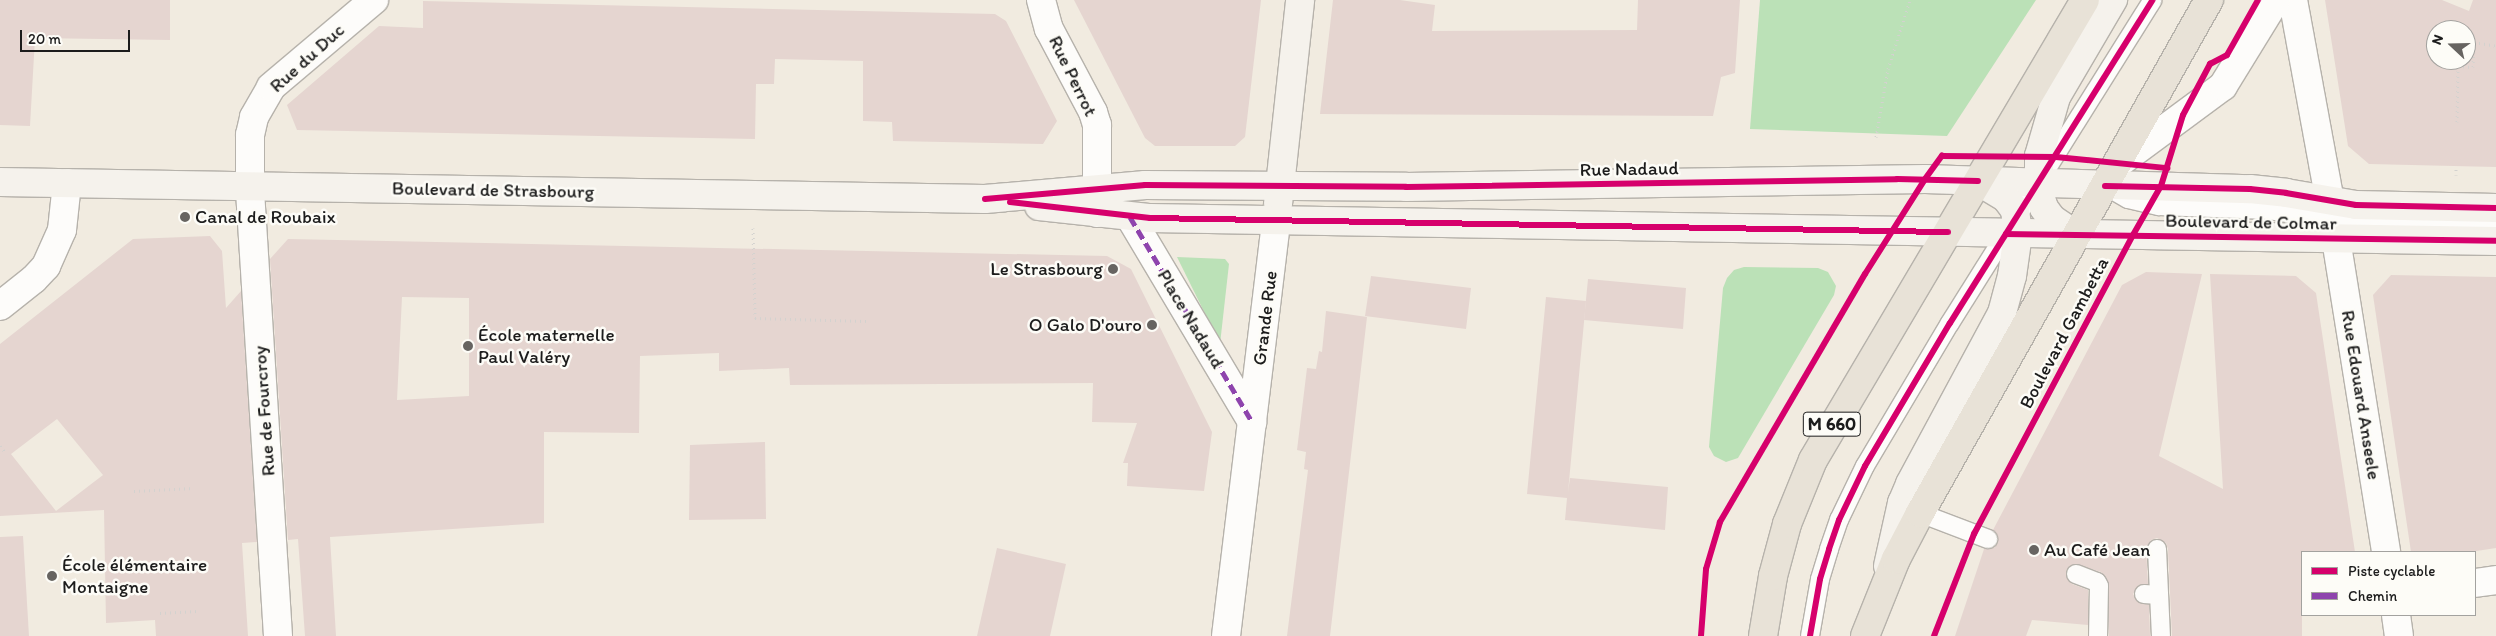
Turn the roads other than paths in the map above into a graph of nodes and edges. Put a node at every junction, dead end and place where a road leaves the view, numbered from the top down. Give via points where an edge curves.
1 (374, 0) edge
2 (1041, 0) edge
3 (1300, 0) edge
4 (2084, 0) edge
5 (2113, 0) edge
6 (2209, 0) edge
7 (2276, 0) edge
8 (2292, 0) edge
9 (2150, 3) edge
10 (2119, 163) junction
11 (1978, 181) junction
12 (0, 182) edge
13 (67, 183) junction
14 (2039, 183) junction
15 (250, 186) junction
16 (2105, 186) junction
17 (1280, 187) junction
18 (1097, 201) junction
19 (2330, 202) junction
20 (2496, 208) edge
21 (1130, 217) junction
22 (1276, 220) junction
23 (2496, 224) edge
24 (2013, 228) junction
25 (1948, 232) junction
26 (2076, 235) junction
27 (2336, 239) junction
28 (2496, 242) edge
29 (0, 306) edge
30 (1252, 422) junction
31 (1920, 513) junction
32 (1988, 539) dead end
33 (2157, 549) dead end
34 (2386, 551) edge
35 (2076, 574) dead end
36 (2496, 580) edge
37 (2476, 583) edge
38 (1882, 591) junction
39 (2396, 616) edge
40 (278, 636) edge
41 (1226, 636) edge
42 (1763, 636) edge
43 (1810, 636) edge
44 (1865, 636) edge
45 (2098, 636) edge
46 (2160, 636) edge
47 (2398, 636) edge

1 - 15 street, Rue du Duc via 281,76 261,102 250,135
2 - 18 street, Rue Perrot via 1049,29 1093,112
3 - 17 main road, Grande Rue
4 - 11 main road, M 660
5 - 14 main road via 2056,97 2039,156
6 - 10 main road, Boulevard Gambetta
7 - 10 street, Boulevard Gambetta via 2223,86
8 - 19 street
9 - 14 lane
10 - 16 main road, Boulevard Gambetta
11 - 14 main road, Rue Nadaud
11 - 17 main road, Rue Nadaud via 1897,179 1406,188
11 - 24 main road via 2006,198 2015,210
11 - 25 main road, M 660
12 - 13 main road, Boulevard de Strasbourg
13 - 15 main road, Boulevard de Strasbourg
13 - 29 street via 62,230 46,266
14 - 16 main road, Boulevard de Colmar
14 - 24 lane
14 - 26 main road via 2041,202 2047,214
15 - 18 main road, Boulevard de Strasbourg
15 - 40 street, Rue de Fourcroy
16 - 19 main road, Boulevard de Colmar via 2250,189
16 - 23 lane via 2128,199 2160,206 2269,210 2333,220
16 - 26 main road, Boulevard Gambetta
17 - 18 main road, Boulevard de Strasbourg via 1145,185
17 - 22 main road, Grande Rue
18 - 21 main road, Boulevard de Strasbourg
19 - 20 main road, Boulevard de Colmar via 2364,206
21 - 22 main road, Boulevard de Strasbourg
21 - 30 street, Place Nadaud
22 - 25 main road
22 - 30 street, Grande Rue
24 - 25 main road, Boulevard de Colmar
24 - 26 main road, Boulevard de Colmar
24 - 38 main road via 2012,276 2002,313 1910,484 1902,503
24 - 43 lane via 1885,431 1852,491 1820,579
25 - 42 main road, M 660 via 1810,467 1780,549
26 - 27 main road, Boulevard de Colmar
26 - 31 main road, Boulevard Gambetta
27 - 28 main road, Boulevard de Colmar
27 - 34 street, Rue Edouard Anseele
30 - 41 street, Grande Rue
31 - 32 lane
31 - 38 main road, Boulevard Gambetta
33 - 46 lane via 2151,594
35 - 45 lane via 2097,582 2102,591
36 - 37 street
38 - 44 main road, Boulevard Gambetta
39 - 47 street

